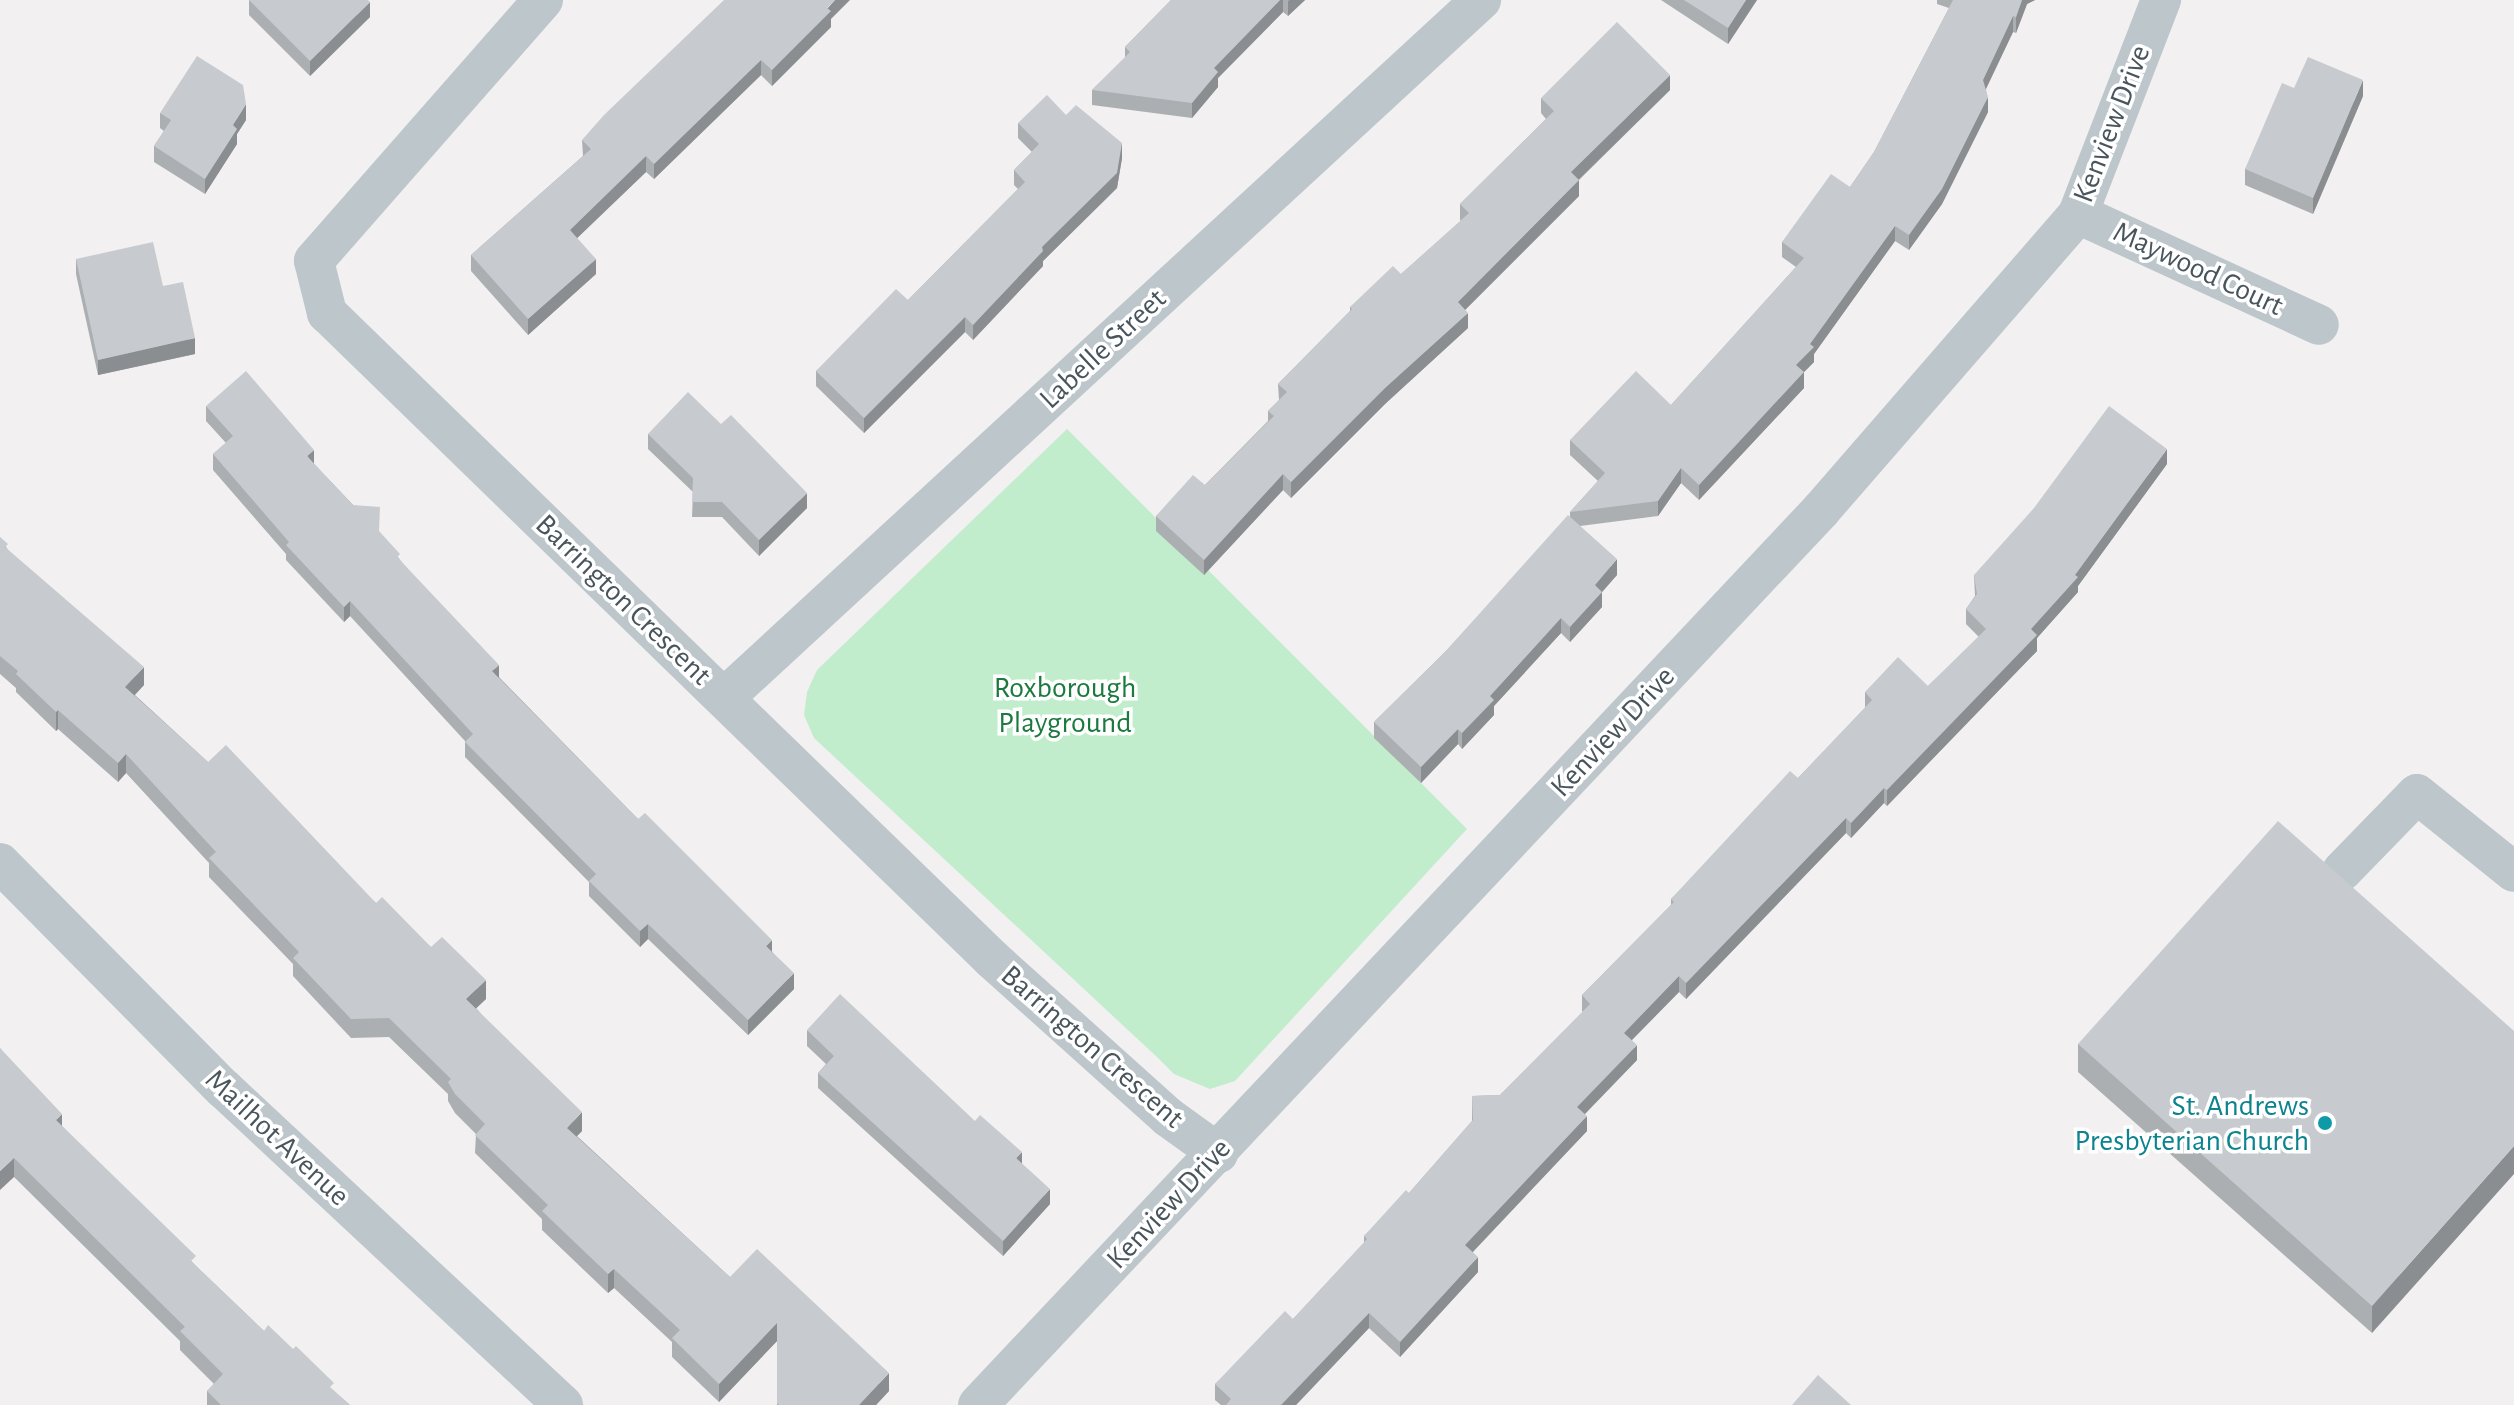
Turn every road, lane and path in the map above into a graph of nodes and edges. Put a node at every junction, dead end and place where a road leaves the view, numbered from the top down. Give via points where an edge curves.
1 (543, 0) edge
2 (1481, 0) edge
3 (2161, 0) edge
4 (2078, 214) junction
5 (2319, 325) dead end
6 (724, 698) junction
7 (0, 863) edge
8 (2342, 871) dead end
9 (2514, 872) edge
10 (1218, 1153) junction
11 (563, 1405) edge
12 (978, 1405) edge

1 - 6 street, Barrington Crescent via 314,261 327,313
2 - 6 street, Labelle Street
3 - 4 street, Kenview Drive
4 - 5 street, Maywood Court
4 - 10 street, Kenview Drive via 1821,510
6 - 10 street, Barrington Crescent via 992,959 1168,1117
7 - 11 street, Mailhot Avenue via 223,1088
8 - 9 street via 2417,794
10 - 12 street, Kenview Drive

